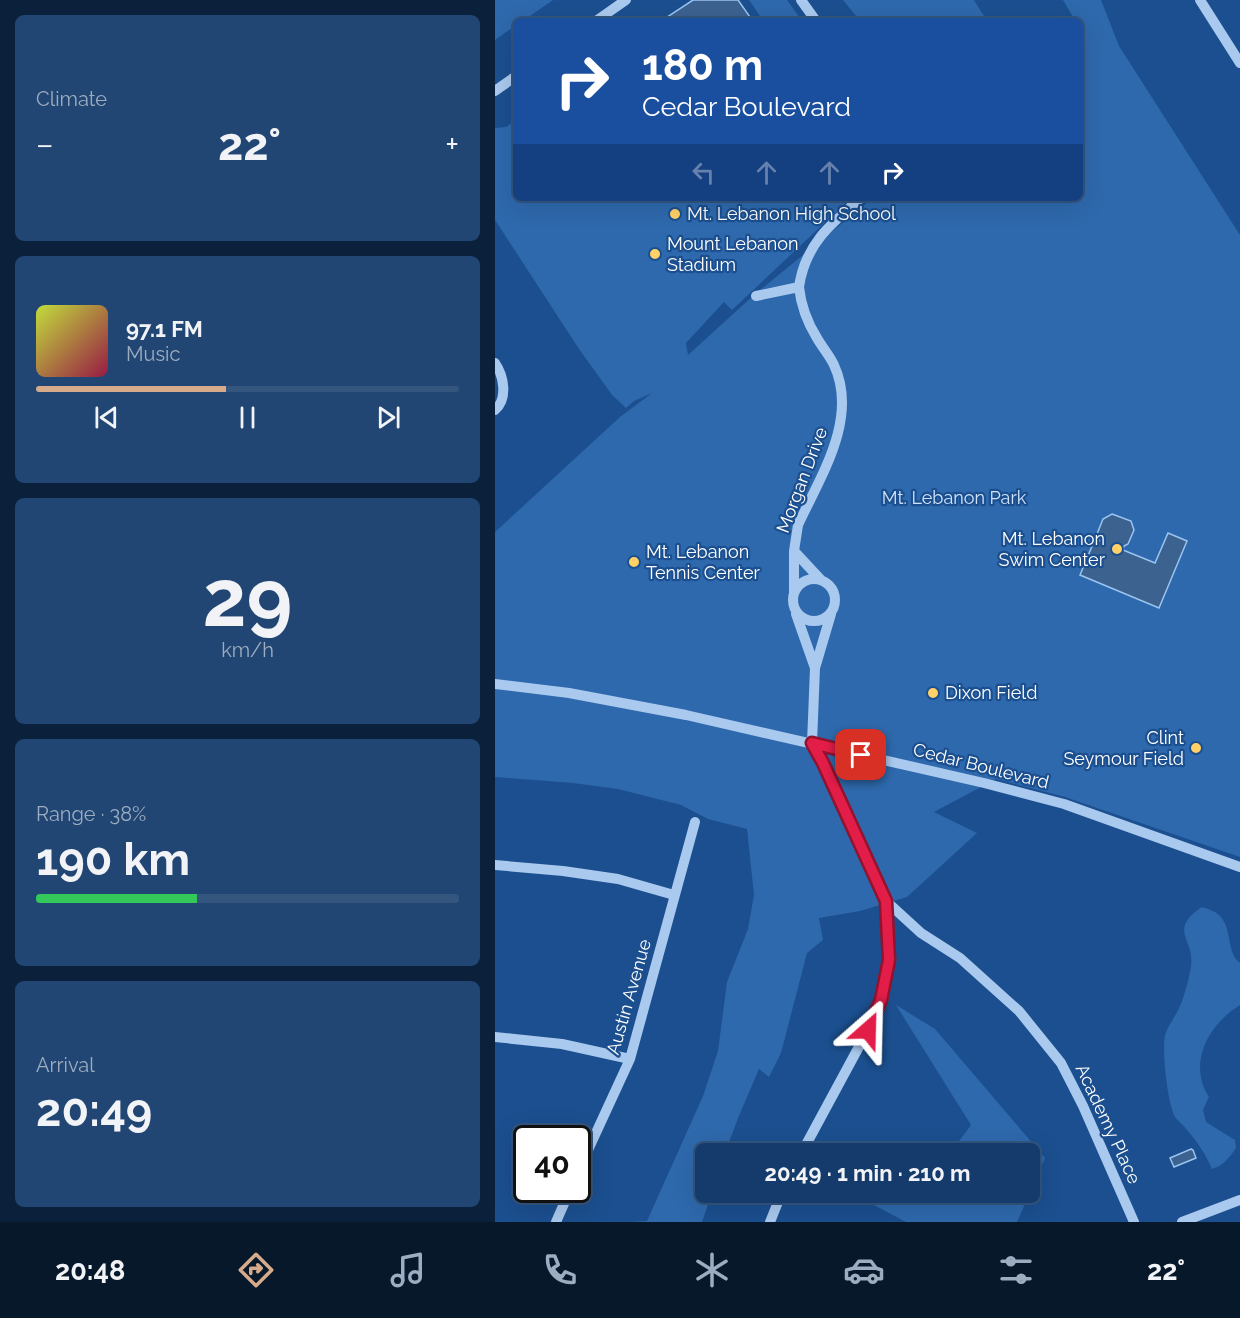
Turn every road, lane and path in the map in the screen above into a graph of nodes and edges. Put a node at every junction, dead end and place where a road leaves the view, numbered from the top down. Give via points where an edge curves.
1 (626, 0) edge
2 (801, 0) edge
3 (1200, 0) edge
4 (600, 18) edge
5 (814, 18) edge
6 (1240, 63) edge
7 (513, 78) edge
8 (495, 91) edge
9 (858, 201) edge
10 (799, 287) junction
11 (756, 296) dead end
12 (497, 366) edge
13 (495, 410) edge
14 (794, 550) junction
15 (821, 580) junction
16 (793, 593) junction
17 (795, 611) junction
18 (831, 614) junction
19 (815, 668) junction
20 (495, 684) edge
21 (812, 743) junction
22 (695, 822) dead end
23 (495, 866) edge
24 (1238, 868) edge
25 (674, 895) junction
26 (886, 901) junction
27 (495, 1037) edge
28 (630, 1059) junction
29 (807, 1143) edge
30 (591, 1144) edge
31 (1240, 1200) edge
32 (564, 1203) edge
33 (778, 1203) edge
34 (556, 1222) edge
35 (770, 1222) edge
36 (1134, 1222) edge
37 (1182, 1222) edge

1 - 4 street
2 - 5 street
3 - 6 street
7 - 8 street
9 - 10 street via 814,245 801,270
10 - 11 street
10 - 14 street, Morgan Drive via 807,321 834,364 843,399 836,438 798,525
12 - 13 street via 504,389 500,406
14 - 15 street, Morgan Drive
14 - 16 street, Morgan Drive
15 - 16 street via 802,582
15 - 18 street via 835,594
16 - 17 street
17 - 18 street via 812,622
17 - 19 street
18 - 19 street
19 - 21 street
20 - 21 street, Cedar Boulevard via 593,697
21 - 24 street, Cedar Boulevard via 1064,804
21 - 26 street
22 - 25 street, Austin Avenue
23 - 25 street via 618,879
25 - 28 street, Austin Avenue
26 - 29 street via 889,960 881,1000
26 - 36 street, Academy Place via 921,933 960,958 1019,1011 1061,1063
27 - 28 street via 562,1044
28 - 30 street, Austin Avenue
31 - 37 street
32 - 34 street
33 - 35 street

